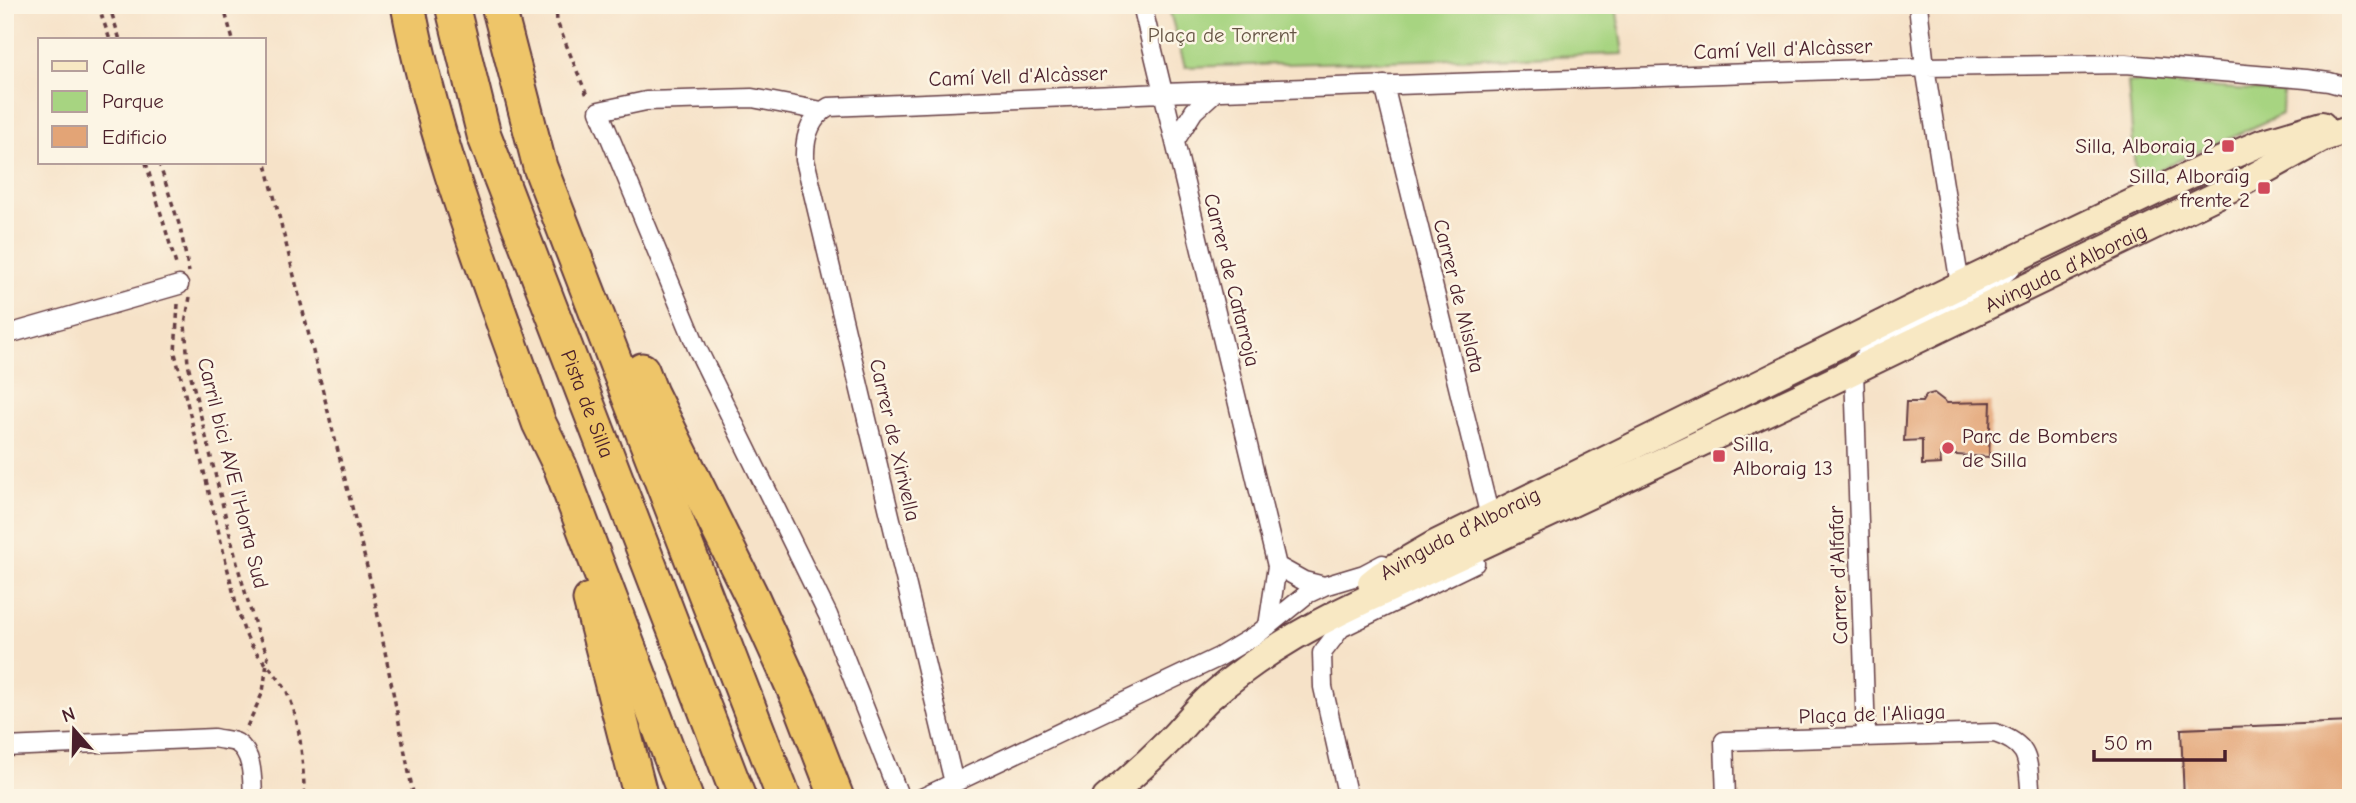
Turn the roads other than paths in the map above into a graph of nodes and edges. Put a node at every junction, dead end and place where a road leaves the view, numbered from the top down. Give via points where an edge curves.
1 (408, 5) edge
2 (452, 5) edge
3 (498, 5) edge
4 (1142, 5) edge
5 (1918, 5) edge
6 (1925, 67) junction
7 (1384, 85) junction
8 (2351, 88) edge
9 (1216, 91) junction
10 (1163, 93) junction
11 (822, 111) junction
12 (2351, 111) edge
13 (527, 118) junction
14 (2351, 129) edge
15 (1175, 142) junction
16 (2026, 254) junction
17 (187, 282) road end
18 (1960, 285) junction
19 (5, 335) edge
20 (1854, 370) junction
21 (539, 423) junction
22 (1602, 488) junction
23 (1490, 517) junction
24 (1457, 533) junction
25 (1278, 566) junction
26 (1324, 586) junction
27 (1338, 611) junction
28 (1268, 626) junction
29 (1866, 737) junction
30 (5, 747) edge
31 (954, 783) junction
32 (253, 798) edge
33 (641, 798) edge
34 (686, 798) edge
35 (739, 798) edge
36 (784, 798) edge
37 (837, 798) edge
38 (900, 798) edge
39 (922, 798) edge
40 (1106, 798) edge
41 (1348, 798) edge
42 (1726, 798) edge
43 (2031, 798) edge

1 - 21 highway via 441,145
2 - 35 highway, Pista de Silla via 484,135
3 - 13 highway, Pista de Silla
4 - 10 street, Carrer de Catarroja
5 - 6 street
6 - 7 street, Camí Vell d'Alcàsser
6 - 8 street, Camí Vell d'Alcàsser via 2126,64 2306,79
6 - 18 street
7 - 9 street, Camí Vell d'Alcàsser
7 - 23 street, Carrer de Mislata
9 - 10 street, Camí Vell d'Alcàsser
9 - 15 street via 1194,111
10 - 11 street, Camí Vell d'Alcàsser via 836,106
10 - 15 street, Carrer de Catarroja
11 - 31 street, Carrer de Xirivella via 807,132 805,160
11 - 38 street via 752,98 646,101 599,111 697,348 828,615
12 - 16 street, Avinguda d’Alboraig via 2228,157
13 - 36 highway, Pista de Silla via 545,180
13 - 37 highway via 557,157 651,393 752,597
14 - 20 street, Avinguda d’Alboraig via 2322,138 2242,183
15 - 25 street, Carrer de Catarroja
16 - 18 street, Avinguda d’Alboraig
16 - 20 street, Avinguda d’Alboraig via 1991,286 1874,346
17 - 19 street
18 - 23 street, Avinguda d’Alboraig
20 - 22 street, Avinguda d’Alboraig
20 - 29 street, Carrer d'Alfafar
21 - 33 highway via 547,470 597,621
21 - 34 highway via 560,466
22 - 27 street, Avinguda d’Alboraig
22 - 41 street via 1530,537 1341,628 1322,653 1323,687
23 - 24 street, Avinguda d’Alboraig
24 - 26 street via 1364,574
24 - 27 street, Avinguda d’Alboraig via 1381,575
25 - 26 street via 1291,576
25 - 28 street, Carrer de Catarroja
26 - 28 street via 1296,601
27 - 40 street via 1299,632 1208,699 1171,740
28 - 31 street via 1219,657
29 - 42 street, Plaça de l'Aliaga via 1724,741
29 - 43 street, Plaça de l'Aliaga via 1995,733 2013,739 2026,757
30 - 32 street via 215,738 237,743 247,754
31 - 39 street

